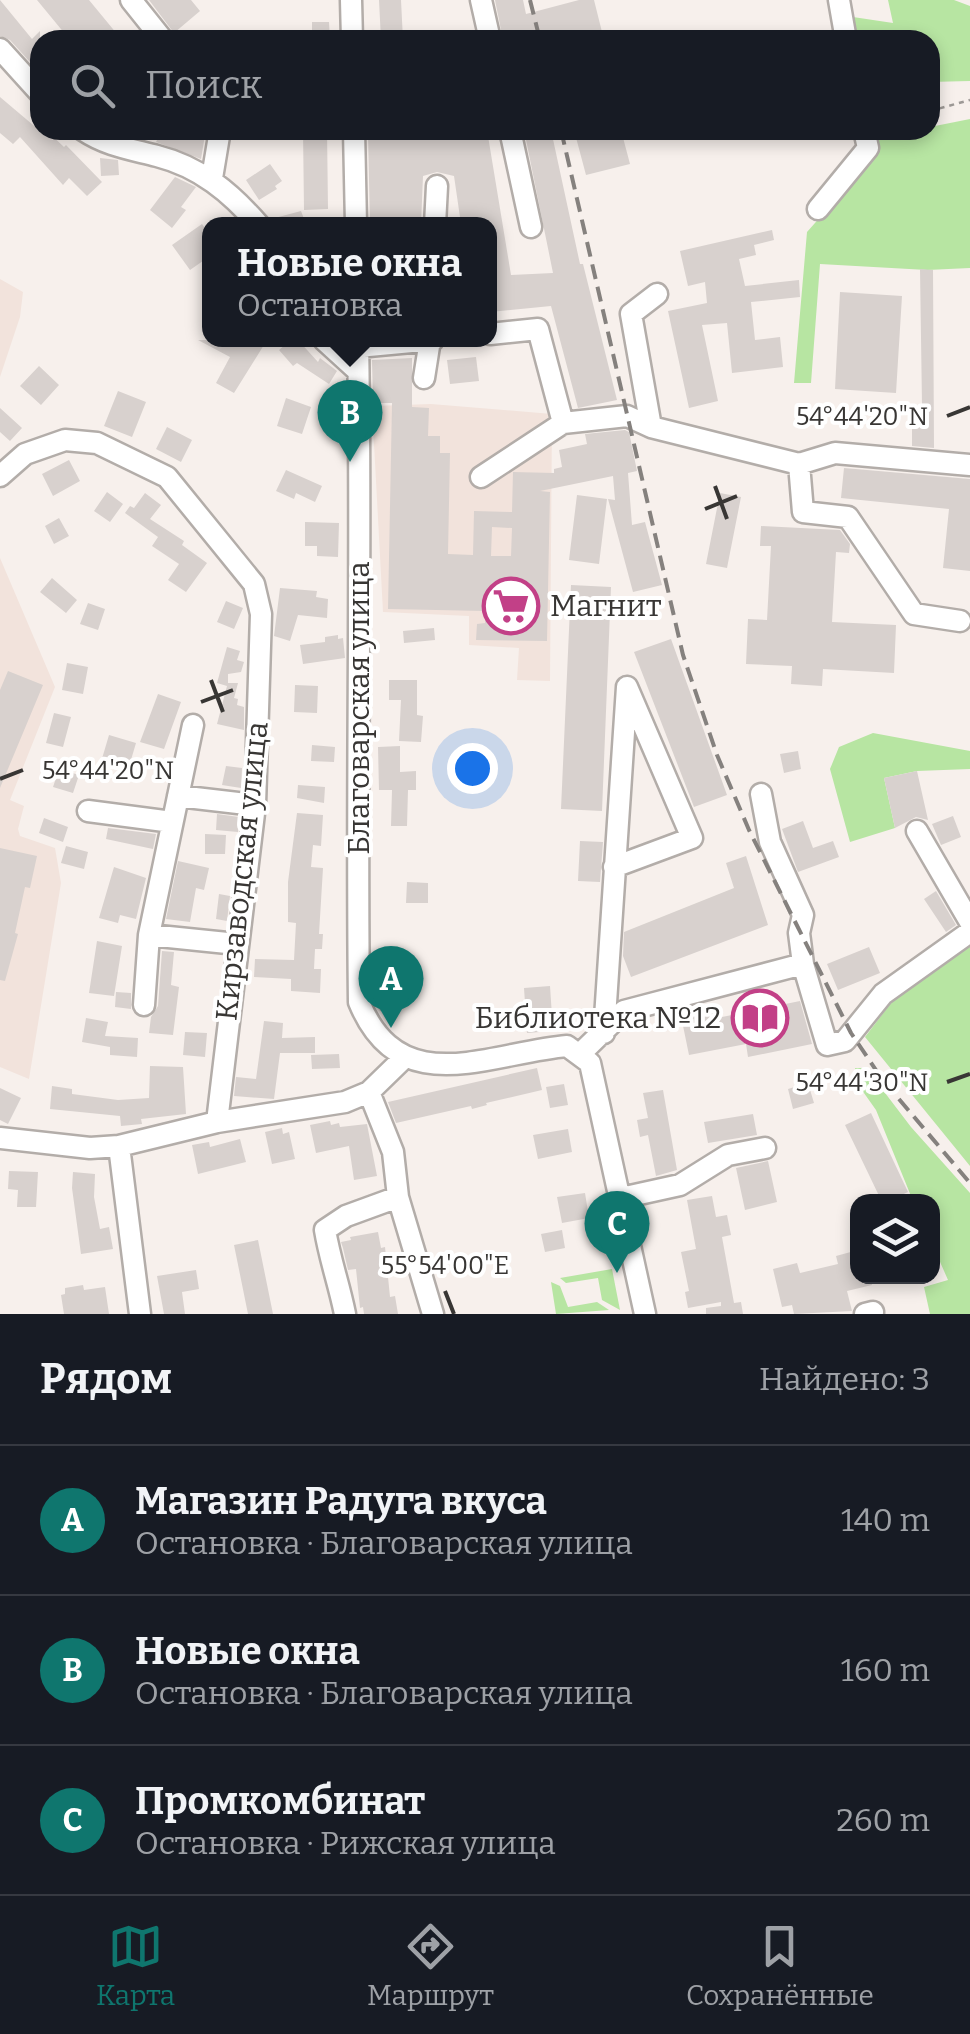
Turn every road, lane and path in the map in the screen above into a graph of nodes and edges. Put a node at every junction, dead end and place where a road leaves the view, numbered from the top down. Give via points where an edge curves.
1 (131, 0) edge
2 (351, 0) edge
3 (481, 0) edge
4 (839, 0) edge
5 (155, 30) edge
6 (352, 30) edge
7 (488, 30) edge
8 (844, 30) edge
9 (0, 49) edge
10 (30, 81) edge
11 (970, 100) edge
12 (940, 108) edge
13 (98, 140) edge
14 (218, 140) edge
15 (354, 140) edge
16 (512, 140) edge
17 (866, 140) edge
18 (212, 178) junction
19 (437, 186) dead end
20 (818, 209) dead end
21 (252, 217) edge
22 (356, 217) edge
23 (435, 217) edge
24 (531, 227) dead end
25 (656, 294) dead end
26 (497, 333) edge
27 (331, 347) edge
28 (358, 347) edge
29 (430, 347) edge
30 (358, 372) junction
31 (424, 378) dead end
32 (563, 423) junction
33 (651, 428) junction
34 (800, 464) junction
35 (970, 466) edge
36 (0, 476) edge
37 (481, 477) dead end
38 (960, 621) dead end
39 (192, 725) dead end
40 (761, 794) dead end
41 (178, 796) junction
42 (255, 806) junction
43 (88, 811) dead end
44 (172, 822) junction
45 (917, 831) dead end
46 (614, 867) junction
47 (970, 922) edge
48 (970, 932) edge
49 (149, 935) junction
50 (237, 944) junction
51 (803, 964) junction
52 (144, 1005) dead end
53 (604, 1033) junction
54 (580, 1054) junction
55 (405, 1057) junction
56 (368, 1092) junction
57 (217, 1122) junction
58 (0, 1138) edge
59 (119, 1146) junction
60 (766, 1148) dead end
61 (398, 1197) junction
62 (621, 1198) junction
63 (140, 1314) edge
64 (344, 1314) edge
65 (433, 1314) edge
66 (645, 1314) edge

1 - 5 street
2 - 6 street
3 - 7 street
4 - 8 street
9 - 10 street
11 - 12 path
13 - 18 street
14 - 18 street
15 - 22 street
16 - 24 street
17 - 20 street via 868,148
18 - 21 street
19 - 23 street
25 - 33 street via 631,314
26 - 32 street via 538,329
27 - 30 street
28 - 30 street, Благоварская улица
29 - 31 street
30 - 55 street, Благоварская улица via 359,1002 375,1032
32 - 33 street via 628,416
32 - 37 street
33 - 34 street
34 - 35 street via 835,453
34 - 38 street via 803,512 848,517 914,614
36 - 42 street, Кирзаводская улица via 24,454 64,440 96,443 168,477 254,584 261,614
39 - 41 street
40 - 51 street via 770,842 803,915
41 - 42 street
41 - 44 street
42 - 50 street, Кирзаводская улица
43 - 44 street
44 - 49 street
45 - 47 street
46 - 46 street via 619,795 627,687 692,838
46 - 53 street
48 - 51 street via 883,994 845,1041 827,1045
49 - 50 street
49 - 52 street
50 - 57 street, Кирзаводская улица
51 - 53 street via 624,1010
53 - 54 street
54 - 55 street via 567,1046 539,1048 434,1066
54 - 62 street via 594,1076
55 - 56 street
56 - 57 street via 345,1102
56 - 61 street via 392,1152
57 - 59 street
58 - 59 street
59 - 63 street
60 - 62 street via 728,1154 680,1185
61 - 64 street via 326,1230
61 - 65 street
62 - 66 street

